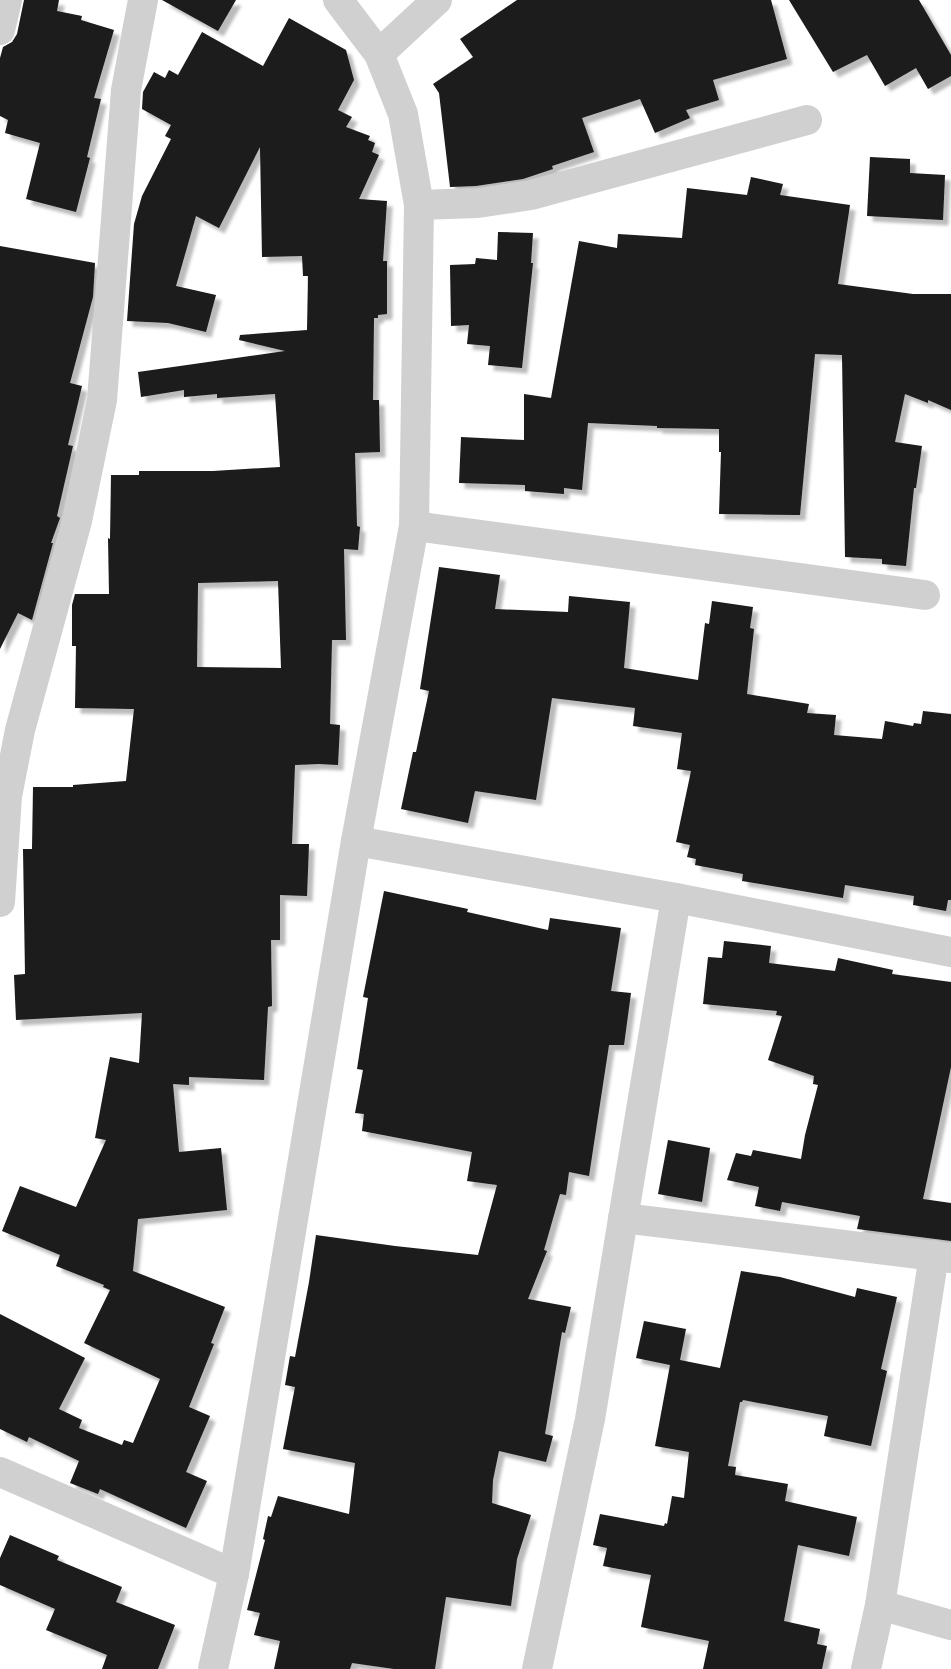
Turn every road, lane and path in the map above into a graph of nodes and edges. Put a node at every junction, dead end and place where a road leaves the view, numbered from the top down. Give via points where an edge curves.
1 (7, 0) edge
2 (143, 0) edge
3 (338, 0) edge
4 (437, 0) edge
5 (0, 30) edge
6 (379, 54) junction
7 (807, 120) dead end
8 (419, 205) junction
9 (414, 526) junction
10 (925, 595) dead end
11 (356, 841) junction
12 (676, 898) junction
13 (0, 902) edge
14 (951, 952) edge
15 (623, 1218) junction
16 (943, 1257) edge
17 (0, 1472) edge
18 (234, 1574) junction
19 (880, 1605) junction
20 (951, 1624) edge
21 (213, 1669) edge
22 (537, 1669) edge
23 (866, 1669) edge

1 - 5 street
2 - 13 street via 126,90 102,400 77,521 20,730 7,795
3 - 6 street
4 - 6 street
6 - 8 street via 403,114
7 - 8 street via 531,195 478,203
8 - 9 street
9 - 10 street
9 - 11 street
11 - 12 street
11 - 18 street
12 - 14 street
12 - 15 street
15 - 16 street
15 - 22 street via 590,1419
16 - 19 street
17 - 18 street
18 - 21 street
19 - 20 street
19 - 23 street

